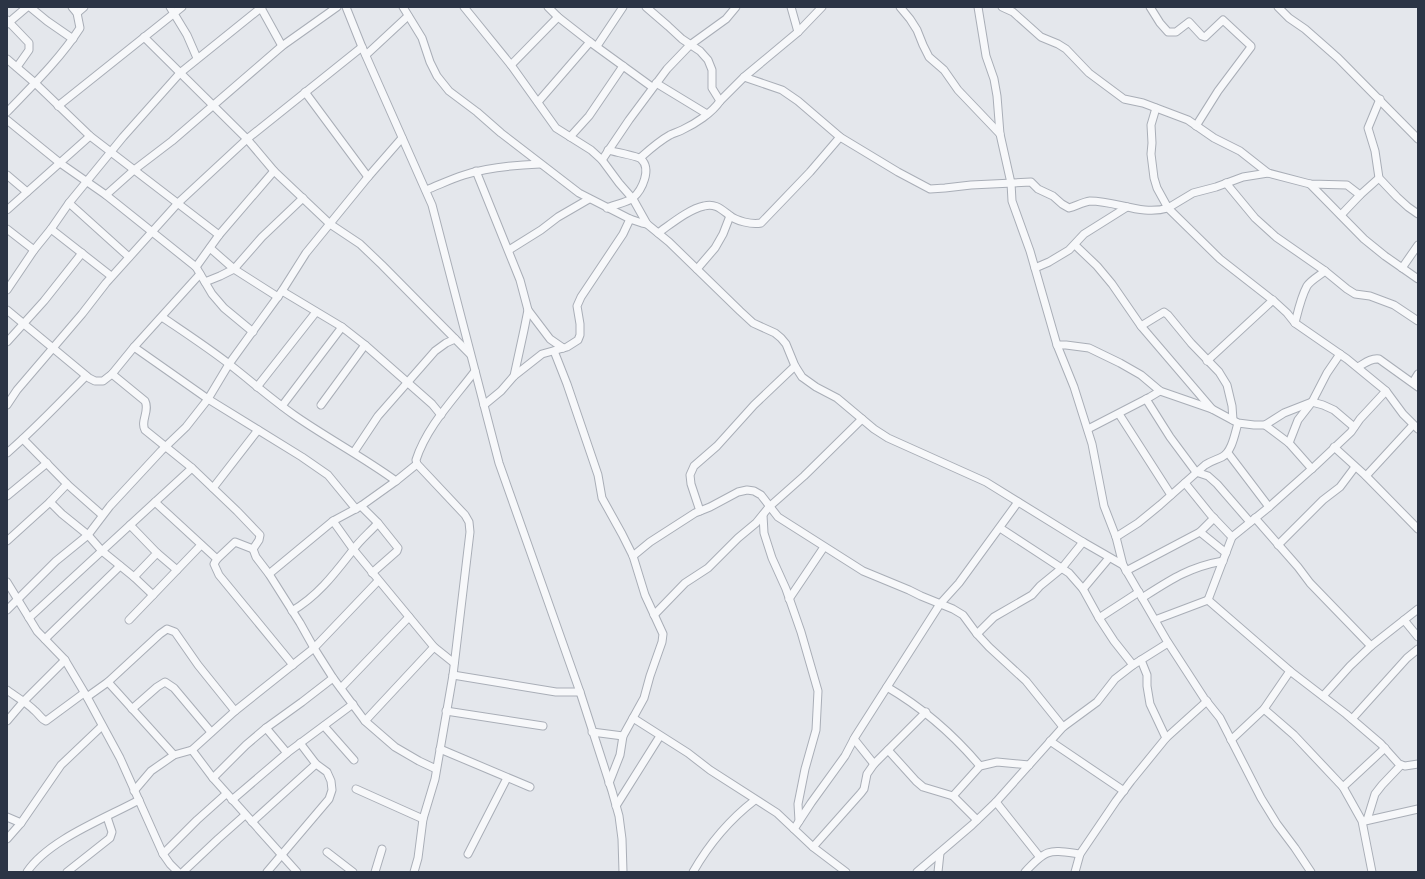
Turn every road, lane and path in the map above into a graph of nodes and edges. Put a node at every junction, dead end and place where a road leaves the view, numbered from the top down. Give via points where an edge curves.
1 (26, 7) edge
2 (30, 7) edge
3 (84, 7) edge
4 (182, 7) edge
5 (337, 7) edge
6 (346, 7) edge
7 (403, 7) edge
8 (464, 7) edge
9 (548, 7) edge
10 (623, 7) edge
11 (646, 7) edge
12 (736, 7) edge
13 (791, 7) edge
14 (822, 7) edge
15 (900, 7) edge
16 (978, 7) edge
17 (1002, 7) edge
18 (1150, 7) edge
19 (262, 8) edge
20 (1280, 8) edge
21 (74, 10) edge
22 (172, 10) edge
23 (408, 16) junction
24 (558, 17) junction
25 (8, 22) edge
26 (798, 32) junction
27 (144, 37) junction
28 (73, 39) junction
29 (593, 44) junction
30 (690, 45) junction
31 (282, 46) junction
32 (362, 47) junction
33 (366, 55) junction
34 (197, 58) junction
35 (7, 59) edge
36 (511, 65) junction
37 (623, 66) junction
38 (17, 67) junction
39 (180, 73) junction
40 (744, 77) junction
41 (35, 83) junction
42 (654, 85) junction
43 (304, 92) junction
44 (1380, 99) junction
45 (538, 102) junction
46 (720, 102) junction
47 (58, 106) junction
48 (212, 106) junction
49 (1156, 108) junction
50 (7, 112) edge
51 (708, 114) junction
52 (7, 120) edge
53 (1196, 126) junction
54 (1000, 134) junction
55 (90, 136) junction
56 (570, 137) junction
57 (840, 137) junction
58 (402, 138) junction
59 (247, 139) junction
60 (1418, 139) edge
61 (608, 150) junction
62 (111, 153) junction
63 (640, 158) junction
64 (602, 160) junction
65 (60, 164) junction
66 (540, 164) junction
67 (134, 170) junction
68 (274, 171) junction
69 (476, 172) junction
70 (1268, 173) junction
71 (7, 175) edge
72 (368, 177) junction
73 (1379, 178) junction
74 (87, 182) junction
75 (1011, 183) junction
76 (1226, 183) junction
77 (1310, 184) junction
78 (426, 190) junction
79 (27, 192) junction
80 (106, 195) junction
81 (1360, 195) junction
82 (302, 198) junction
83 (589, 199) junction
84 (632, 199) junction
85 (69, 203) junction
86 (178, 203) junction
87 (1127, 207) junction
88 (607, 208) junction
89 (1168, 208) junction
90 (7, 210) edge
91 (1418, 214) edge
92 (1341, 215) junction
93 (730, 216) junction
94 (630, 219) junction
95 (330, 224) junction
96 (647, 224) junction
97 (7, 229) edge
98 (51, 229) junction
99 (151, 232) junction
100 (658, 233) junction
101 (219, 235) junction
102 (1075, 245) junction
103 (1418, 245) edge
104 (210, 248) junction
105 (34, 250) junction
106 (509, 250) junction
107 (82, 253) junction
108 (129, 257) junction
109 (196, 267) junction
110 (1035, 268) junction
111 (1402, 268) junction
112 (234, 269) junction
113 (698, 269) junction
114 (1324, 271) junction
115 (200, 274) junction
116 (112, 276) junction
117 (1418, 278) edge
118 (205, 282) junction
119 (7, 290) edge
120 (280, 294) junction
121 (1273, 300) junction
122 (7, 310) edge
123 (528, 310) junction
124 (316, 312) junction
125 (162, 317) junction
126 (1418, 320) edge
127 (24, 323) junction
128 (1295, 323) junction
129 (1141, 326) junction
130 (342, 327) junction
131 (253, 332) junction
132 (455, 339) junction
133 (550, 339) junction
134 (7, 342) edge
135 (365, 345) junction
136 (1057, 345) junction
137 (134, 347) junction
138 (53, 348) junction
139 (563, 348) junction
140 (554, 351) junction
141 (542, 354) junction
142 (1340, 354) junction
143 (471, 355) junction
144 (1207, 361) junction
145 (229, 364) junction
146 (795, 366) junction
147 (1358, 367) junction
148 (475, 371) junction
149 (112, 374) junction
150 (1418, 374) edge
151 (86, 376) junction
152 (514, 376) junction
153 (408, 382) junction
154 (1415, 384) edge
155 (257, 387) junction
156 (1160, 391) junction
157 (1386, 391) junction
158 (1146, 399) junction
159 (208, 400) junction
160 (1312, 402) junction
161 (7, 405) edge
162 (321, 405) dead end
163 (282, 406) junction
164 (484, 406) junction
165 (1212, 409) junction
166 (1119, 414) junction
167 (441, 415) junction
168 (862, 419) junction
169 (1236, 422) junction
170 (1264, 425) junction
171 (1354, 427) junction
172 (1416, 427) edge
173 (1088, 429) junction
174 (258, 430) junction
175 (23, 438) junction
176 (1289, 443) junction
177 (164, 447) junction
178 (1334, 447) junction
179 (354, 452) junction
180 (7, 453) edge
181 (1228, 453) junction
182 (47, 463) junction
183 (418, 464) junction
184 (1355, 467) junction
185 (192, 468) junction
186 (1312, 469) junction
187 (1196, 472) junction
188 (1366, 476) junction
189 (396, 481) junction
190 (1185, 483) junction
191 (66, 484) junction
192 (213, 488) junction
193 (1171, 495) junction
194 (7, 496) edge
195 (50, 502) junction
196 (155, 502) junction
197 (1018, 502) junction
198 (769, 507) junction
199 (1269, 507) junction
200 (359, 508) junction
201 (700, 511) junction
202 (102, 515) junction
203 (763, 515) junction
204 (1214, 518) junction
205 (1253, 520) junction
206 (333, 521) junction
207 (378, 523) junction
208 (130, 525) junction
209 (1000, 528) junction
210 (1418, 529) edge
211 (1200, 532) junction
212 (88, 534) junction
213 (1116, 537) junction
214 (1232, 537) junction
215 (7, 541) edge
216 (1083, 542) junction
217 (202, 545) junction
218 (1278, 545) junction
219 (824, 547) junction
220 (253, 549) junction
221 (353, 549) junction
222 (102, 550) junction
223 (1226, 552) junction
224 (157, 553) junction
225 (632, 556) junction
226 (1108, 558) junction
227 (217, 559) junction
228 (1223, 561) junction
229 (120, 566) junction
230 (1062, 568) junction
231 (1125, 568) junction
232 (177, 570) junction
233 (372, 573) junction
234 (269, 574) junction
235 (134, 578) junction
236 (378, 581) junction
237 (7, 582) edge
238 (1083, 589) junction
239 (1140, 595) junction
240 (152, 596) junction
241 (789, 599) junction
242 (17, 600) junction
243 (1208, 600) junction
244 (940, 604) junction
245 (1418, 609) edge
246 (7, 610) edge
247 (292, 611) junction
248 (654, 615) junction
249 (409, 617) junction
250 (29, 618) junction
251 (1099, 618) junction
252 (129, 620) dead end
253 (1155, 620) junction
254 (1404, 620) junction
255 (977, 634) junction
256 (1418, 637) edge
257 (45, 639) junction
258 (1168, 643) junction
259 (1371, 646) junction
260 (434, 647) junction
261 (314, 648) junction
262 (1418, 649) edge
263 (65, 660) junction
264 (1141, 660) junction
265 (454, 663) junction
266 (292, 665) junction
267 (1133, 665) junction
268 (1290, 671) junction
269 (453, 674) junction
270 (333, 678) junction
271 (108, 682) junction
272 (887, 687) junction
273 (341, 688) junction
274 (7, 690) edge
275 (580, 692) junction
276 (85, 695) junction
277 (1323, 696) junction
278 (24, 701) junction
279 (1206, 701) junction
280 (353, 704) junction
281 (132, 709) junction
282 (1264, 709) junction
283 (235, 711) junction
284 (446, 711) junction
285 (926, 712) junction
286 (633, 718) junction
287 (1352, 718) junction
288 (365, 720) junction
289 (7, 721) edge
290 (102, 726) junction
291 (324, 726) junction
292 (543, 726) dead end
293 (1063, 727) junction
294 (266, 728) junction
295 (211, 732) junction
296 (592, 732) junction
297 (623, 736) junction
298 (660, 736) junction
299 (1166, 738) junction
300 (854, 739) junction
301 (1231, 740) junction
302 (1050, 741) junction
303 (300, 743) junction
304 (1385, 748) junction
305 (440, 749) junction
306 (192, 750) junction
307 (888, 750) junction
308 (286, 753) junction
309 (174, 755) junction
310 (354, 760) dead end
311 (316, 764) junction
312 (874, 764) junction
313 (1418, 764) edge
314 (1029, 765) junction
315 (1401, 765) junction
316 (980, 766) junction
317 (436, 769) junction
318 (213, 778) junction
319 (507, 778) junction
320 (609, 783) junction
321 (530, 787) dead end
322 (1343, 787) junction
323 (356, 789) dead end
324 (134, 791) junction
325 (1124, 791) junction
326 (226, 794) junction
327 (953, 796) junction
328 (139, 800) junction
329 (232, 800) junction
330 (754, 800) junction
331 (996, 802) junction
332 (616, 806) junction
333 (1418, 810) edge
334 (245, 815) junction
335 (7, 817) edge
336 (106, 817) junction
337 (423, 819) junction
338 (977, 820) junction
339 (800, 821) junction
340 (1365, 821) junction
341 (252, 822) junction
342 (22, 823) junction
343 (794, 829) junction
344 (7, 839) edge
345 (813, 846) junction
346 (382, 849) dead end
347 (327, 852) dead end
348 (940, 853) junction
349 (163, 854) junction
350 (468, 854) dead end
351 (1080, 854) junction
352 (282, 856) junction
353 (1039, 856) junction
354 (1028, 871) edge
355 (27, 872) edge
356 (67, 872) edge
357 (178, 872) edge
358 (183, 872) edge
359 (267, 872) edge
360 (297, 872) edge
361 (353, 872) edge
362 (375, 872) edge
363 (414, 872) edge
364 (623, 872) edge
365 (693, 872) edge
366 (846, 872) edge
367 (917, 872) edge
368 (938, 872) edge
369 (1075, 872) edge
370 (1311, 872) edge
371 (1372, 872) edge

1 - 25 street
2 - 28 street
3 - 21 street
4 - 22 street
5 - 31 street
6 - 32 street
7 - 23 street
8 - 36 street
9 - 24 street
10 - 29 street
11 - 30 street
12 - 30 street via 726,19
13 - 26 street
14 - 26 street
15 - 54 street via 917,30 929,56
16 - 54 street via 986,56 996,90
17 - 49 street via 1013,12 1041,37 1066,49 1089,73 1124,99
18 - 53 street via 1168,32 1176,32 1189,22 1205,37 1223,20 1251,46
19 - 31 street
19 - 34 street
20 - 44 street
21 - 28 street via 80,28
22 - 27 street
22 - 34 street
23 - 33 street
23 - 66 street via 422,38 437,76 449,91
24 - 29 street
24 - 36 street
25 - 38 street via 30,47
26 - 40 street
27 - 39 street
27 - 47 street
28 - 41 street
29 - 37 street
29 - 45 street
30 - 42 street
30 - 46 street via 708,60 712,70 712,88
31 - 48 street
32 - 33 street
32 - 43 street
33 - 58 street
34 - 39 street
35 - 38 street
36 - 45 street
37 - 42 street
37 - 56 street via 589,116
38 - 41 street
39 - 48 street
39 - 62 street
40 - 46 street
40 - 57 street via 782,90
41 - 47 street
41 - 50 street
42 - 51 street
42 - 61 street
43 - 59 street
43 - 72 street
44 - 60 street
44 - 73 street via 1368,128
45 - 56 street via 556,128
46 - 51 street
47 - 55 street
48 - 59 street
48 - 67 street
49 - 53 street via 1175,114
49 - 89 street via 1151,125 1151,154 1157,188
51 - 63 street via 663,140
52 - 65 street
53 - 70 street via 1240,151
54 - 75 street
55 - 62 street
55 - 65 street
56 - 64 street
57 - 75 street via 930,189
57 - 93 street via 761,223 747,223
58 - 72 street
58 - 78 street
59 - 68 street
59 - 86 street
61 - 63 street
61 - 64 street
62 - 67 street
62 - 74 street
63 - 84 street via 644,163 643,185
64 - 84 street
65 - 74 street
65 - 79 street
66 - 69 street via 504,166
66 - 83 street
67 - 80 street
67 - 86 street
68 - 82 street
68 - 101 street
69 - 78 street
69 - 106 street
70 - 76 street
70 - 77 street
71 - 79 street
72 - 95 street
73 - 81 street
73 - 91 street
74 - 80 street
74 - 85 street
75 - 87 street via 1031,182 1069,208 1089,201
75 - 110 street via 1012,201
76 - 89 street via 1193,192
76 - 114 street via 1260,223
77 - 81 street via 1347,185
77 - 92 street
78 - 143 street via 440,231
79 - 90 street
80 - 99 street
81 - 92 street
82 - 95 street
82 - 112 street
83 - 88 street
83 - 106 street
84 - 88 street
84 - 96 street
85 - 98 street
85 - 108 street
86 - 99 street
86 - 101 street
87 - 89 street via 1154,210
87 - 102 street via 1084,234
88 - 94 street
89 - 121 street via 1220,259
92 - 111 street via 1364,239
93 - 100 street via 714,205 703,206
93 - 113 street via 715,248
94 - 96 street
94 - 139 street via 580,297 577,306 580,324 578,340
95 - 120 street via 306,253
95 - 132 street via 360,244
96 - 100 street
97 - 105 street
98 - 105 street
98 - 107 street
99 - 108 street
99 - 109 street
100 - 113 street
101 - 104 street
102 - 110 street via 1056,259
102 - 129 street via 1112,284
103 - 111 street
104 - 109 street
104 - 112 street
105 - 119 street
106 - 123 street
107 - 116 street
107 - 127 street
108 - 116 street
109 - 115 street
110 - 136 street
111 - 117 street
112 - 118 street
112 - 120 street
113 - 146 street via 753,323 781,338
114 - 126 street via 1355,294 1370,296 1394,305
114 - 128 street via 1307,286
115 - 118 street
115 - 125 street
116 - 138 street
118 - 131 street via 224,308
120 - 124 street
120 - 131 street
121 - 128 street
121 - 144 street
122 - 127 street
123 - 133 street
123 - 152 street
124 - 130 street
124 - 155 street
125 - 137 street
125 - 145 street
127 - 134 street
127 - 138 street
128 - 142 street
129 - 144 street via 1166,313
129 - 165 street
130 - 135 street
130 - 163 street
131 - 145 street
132 - 143 street
132 - 153 street via 435,352
133 - 139 street
133 - 141 street
135 - 153 street
135 - 162 street
136 - 156 street via 1089,348 1103,354 1141,375
136 - 173 street
137 - 149 street
137 - 159 street
138 - 151 street
138 - 161 street
139 - 140 street
140 - 141 street
140 - 225 street via 598,475 602,498
141 - 152 street
142 - 147 street
142 - 160 street
143 - 148 street
144 - 169 street via 1219,372 1227,385
145 - 155 street
145 - 159 street
146 - 168 street via 802,377 837,398
146 - 201 street via 694,466 690,475 691,484
147 - 154 street via 1374,358 1379,359
147 - 157 street
148 - 164 street
148 - 167 street
149 - 151 street via 108,379 99,381
149 - 177 street via 145,402 147,408 143,427
150 - 154 street
151 - 175 street
152 - 164 street
153 - 167 street
153 - 179 street via 378,416
155 - 163 street
156 - 158 street
156 - 165 street
157 - 171 street
157 - 172 street
158 - 166 street
158 - 187 street
159 - 174 street
159 - 177 street via 186,427
160 - 170 street via 1284,413
160 - 171 street via 1334,410
160 - 176 street via 1298,420
163 - 179 street
164 - 275 street via 499,462
165 - 169 street
166 - 173 street
166 - 193 street
167 - 183 street via 424,439 416,460
168 - 197 street via 888,438 980,479
168 - 198 street
169 - 170 street
169 - 181 street
170 - 176 street
171 - 178 street
172 - 188 street
173 - 213 street via 1104,506
174 - 192 street
174 - 200 street via 328,475
175 - 180 street
175 - 182 street
176 - 186 street
177 - 185 street
177 - 202 street
178 - 184 street
178 - 186 street
179 - 189 street
181 - 187 street
181 - 199 street
182 - 191 street
182 - 194 street
183 - 189 street
183 - 265 street via 466,515 469,522 470,532
184 - 188 street
184 - 218 street via 1340,487 1323,500
185 - 192 street
185 - 196 street
186 - 199 street
187 - 190 street
187 - 205 street via 1208,476
188 - 210 street
189 - 200 street
190 - 193 street
190 - 204 street
191 - 195 street
191 - 202 street
192 - 220 street via 260,534
193 - 213 street via 1138,523
195 - 212 street
195 - 215 street
196 - 208 street
196 - 217 street
197 - 209 street
197 - 216 street
198 - 201 street via 761,495 747,490
198 - 203 street
198 - 219 street via 778,517
199 - 205 street
200 - 206 street
200 - 207 street
201 - 225 street
202 - 212 street
203 - 241 street via 764,533
203 - 248 street via 708,568 685,582
204 - 211 street
204 - 214 street
205 - 214 street
205 - 218 street
206 - 221 street
206 - 234 street
207 - 221 street
207 - 233 street via 398,548
208 - 222 street
208 - 224 street
209 - 230 street
209 - 244 street
211 - 223 street
211 - 231 street
212 - 222 street
212 - 242 street via 56,561
213 - 231 street
214 - 223 street
216 - 226 street
216 - 230 street
217 - 227 street
217 - 232 street
218 - 259 street via 1326,601
219 - 241 street
219 - 244 street via 863,571
220 - 227 street via 235,542
220 - 234 street
221 - 233 street
221 - 247 street via 326,584
222 - 229 street
222 - 250 street
223 - 228 street
224 - 232 street
224 - 235 street
225 - 248 street
226 - 231 street
226 - 238 street
227 - 266 street via 214,564 220,575
228 - 239 street via 1205,564 1183,573
228 - 243 street
229 - 235 street
229 - 257 street
230 - 238 street
230 - 255 street via 1032,595 994,617
231 - 239 street
232 - 240 street
233 - 236 street
234 - 247 street
235 - 240 street
236 - 249 street
236 - 261 street
237 - 242 street
238 - 251 street
239 - 251 street
239 - 253 street
240 - 252 street
241 - 339 street via 818,691 816,730 798,804
242 - 246 street
242 - 250 street
243 - 253 street
243 - 268 street
244 - 255 street via 963,615
244 - 272 street
245 - 254 street
247 - 261 street
248 - 286 street via 663,634 662,642 644,698
249 - 260 street
249 - 273 street
250 - 257 street
251 - 267 street
253 - 258 street
254 - 256 street
254 - 259 street
255 - 293 street via 1026,682
257 - 263 street
258 - 264 street
258 - 279 street
259 - 277 street
260 - 265 street
260 - 288 street
261 - 266 street
261 - 270 street
262 - 287 street
263 - 276 street
263 - 278 street
264 - 267 street
264 - 299 street via 1147,676 1150,704
265 - 269 street
266 - 283 street
267 - 293 street via 1115,679 1097,702
268 - 277 street
268 - 282 street
269 - 275 street via 556,692
269 - 284 street
270 - 273 street
270 - 294 street
271 - 276 street
271 - 281 street
271 - 283 street via 167,629 175,632
272 - 285 street
272 - 300 street
273 - 280 street
274 - 278 street
275 - 296 street
276 - 278 street via 46,721
276 - 290 street
277 - 287 street
278 - 289 street
279 - 299 street
279 - 301 street via 1220,718
280 - 288 street
280 - 291 street
281 - 295 street via 165,682 174,688
281 - 309 street
282 - 301 street
282 - 322 street via 1294,735
283 - 295 street
284 - 292 street
284 - 305 street
285 - 307 street
285 - 316 street via 964,746
286 - 297 street
286 - 298 street
287 - 304 street
288 - 317 street via 395,746
290 - 324 street via 120,758
290 - 342 street via 61,765
291 - 303 street
291 - 310 street
293 - 302 street
294 - 308 street
294 - 318 street
295 - 306 street
296 - 297 street
296 - 320 street
297 - 320 street via 620,755
298 - 330 street
298 - 332 street
299 - 325 street
300 - 312 street
300 - 339 street
301 - 370 street via 1261,798
302 - 314 street
302 - 325 street
303 - 308 street
303 - 311 street
304 - 315 street
304 - 322 street
305 - 317 street
305 - 319 street
306 - 309 street
306 - 318 street
307 - 312 street
307 - 327 street via 923,786
308 - 329 street
309 - 324 street via 151,772
311 - 341 street
311 - 352 street via 326,772 330,781 332,790 329,799
312 - 345 street via 867,774 864,789
313 - 315 street
314 - 316 street via 997,762
314 - 331 street
315 - 340 street via 1375,794
316 - 327 street
317 - 337 street
318 - 326 street
319 - 321 street
319 - 350 street
320 - 332 street
322 - 340 street
323 - 337 street
324 - 328 street
325 - 351 street
326 - 329 street
326 - 349 street
327 - 338 street
328 - 336 street
328 - 349 street
329 - 334 street
330 - 343 street via 777,813
330 - 365 street via 719,833
331 - 338 street
331 - 353 street
332 - 364 street via 622,839
333 - 340 street
334 - 341 street
334 - 358 street
335 - 342 street
336 - 355 street via 100,818 47,851
336 - 356 street via 112,832 110,838
337 - 363 street
338 - 348 street
339 - 343 street
340 - 371 street
341 - 352 street
342 - 344 street
343 - 345 street
345 - 366 street
346 - 362 street
347 - 361 street
348 - 367 street
348 - 368 street
349 - 357 street
351 - 353 street via 1058,851
351 - 369 street
352 - 359 street
352 - 360 street
353 - 354 street

